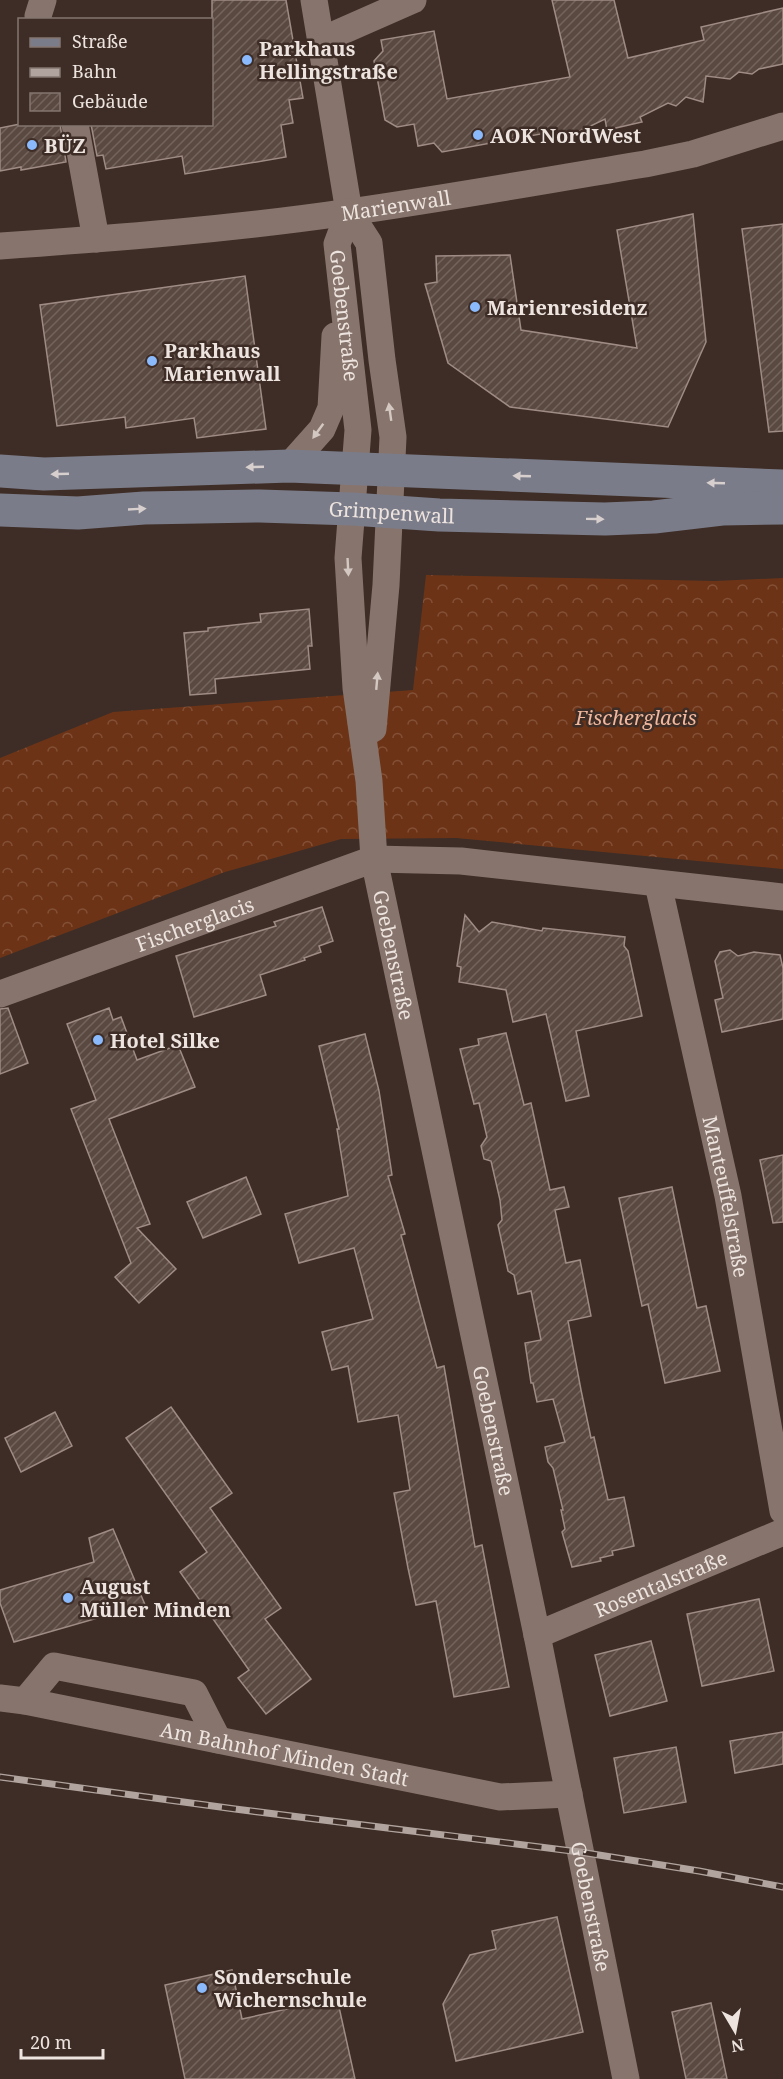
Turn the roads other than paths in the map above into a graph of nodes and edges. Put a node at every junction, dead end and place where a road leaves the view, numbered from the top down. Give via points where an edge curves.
1 (314, 0) edge
2 (413, 0) edge
3 (322, 40) junction
4 (75, 126) edge
5 (783, 126) edge
6 (349, 212) junction
7 (96, 239) junction
8 (0, 246) edge
9 (340, 272) junction
10 (289, 466) junction
11 (355, 468) junction
12 (392, 470) junction
13 (0, 471) edge
14 (783, 486) edge
15 (783, 508) edge
16 (352, 509) junction
17 (0, 510) edge
18 (390, 511) junction
19 (369, 781) junction
20 (374, 859) junction
21 (658, 884) junction
22 (783, 897) edge
23 (0, 994) edge
24 (783, 1512) edge
25 (783, 1532) edge
26 (537, 1635) junction
27 (12, 1699) edge
28 (218, 1740) junction
29 (569, 1794) junction
30 (626, 2079) edge

1 - 3 street
2 - 3 street
3 - 6 street
4 - 7 street
5 - 6 street, Marienwall via 693,154 645,164
6 - 7 street, Marienwall
6 - 9 street, Goebenstraße via 337,244
12 -> 6 street, Goebenstraße via 392,430 369,243
7 - 8 street, Marienwall
9 -> 10 street via 331,408 322,429
9 - 11 street, Goebenstraße via 358,430
10 - 11 street, Grimpenwall
10 -> 13 street, Grimpenwall via 44,474
11 - 12 street, Grimpenwall
11 - 16 street, Goebenstraße
14 -> 12 street, Grimpenwall
12 - 18 street, Goebenstraße
18 -> 15 street, Grimpenwall via 605,519
17 -> 16 street, Grimpenwall via 49,513 260,506
16 - 18 street, Grimpenwall
16 -> 19 street, Goebenstraße via 348,558 356,688
19 -> 18 street, Goebenstraße
19 - 20 street, Goebenstraße
20 - 21 street, Fischerglacis via 461,861
20 - 23 street, Fischerglacis
20 - 26 street, Goebenstraße
21 - 22 street, Fischerglacis
21 - 24 street, Manteuffelstraße via 728,1196
25 - 26 street, Rosentalstraße
26 - 29 street, Goebenstraße
27 - 28 street, Am Bahnhof Minden Stadt
27 - 28 street via 54,1666 194,1693
28 - 29 street, Am Bahnhof Minden Stadt via 500,1797
29 - 30 street, Goebenstraße

